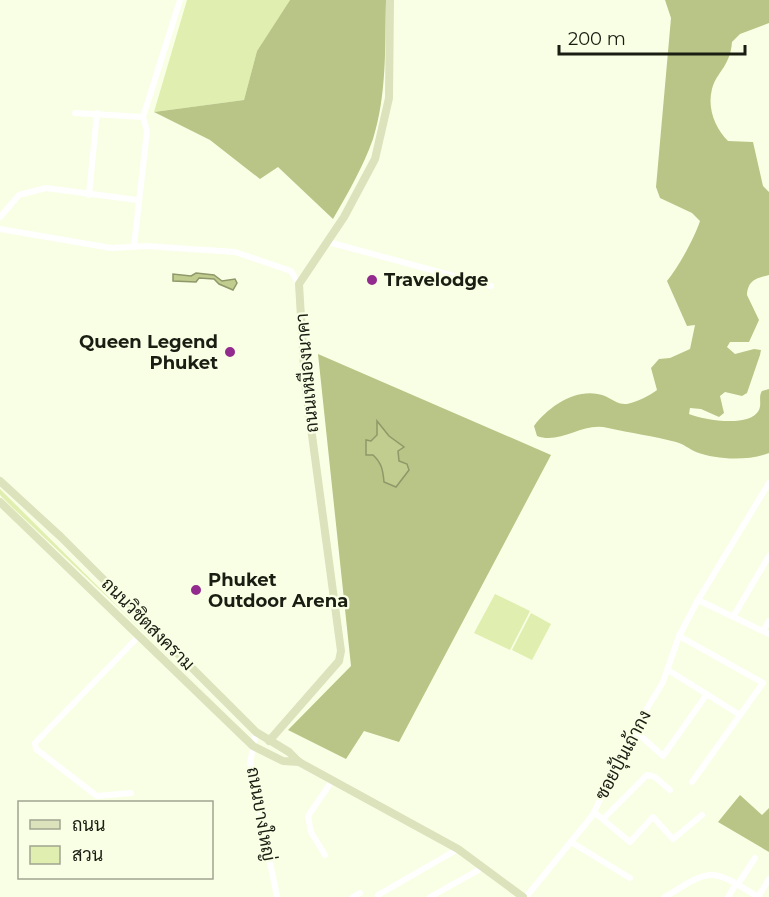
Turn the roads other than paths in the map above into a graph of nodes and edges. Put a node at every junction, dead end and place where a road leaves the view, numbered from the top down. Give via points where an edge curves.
1 (180, 0) edge
2 (390, 0) edge
3 (75, 112) dead end
4 (97, 113) junction
5 (143, 117) junction
6 (89, 195) junction
7 (137, 200) junction
8 (0, 217) edge
9 (0, 228) edge
10 (328, 242) junction
11 (134, 246) junction
12 (299, 284) junction
13 (491, 286) dead end
14 (0, 481) edge
15 (769, 483) edge
16 (0, 502) edge
17 (769, 556) edge
18 (698, 600) junction
19 (733, 617) junction
20 (769, 621) edge
21 (766, 632) edge
22 (140, 635) junction
23 (679, 636) junction
24 (668, 670) junction
25 (707, 694) junction
26 (740, 715) junction
27 (634, 730) junction
28 (256, 732) junction
29 (269, 741) junction
30 (253, 746) junction
31 (299, 762) junction
32 (332, 781) junction
33 (692, 782) dead end
34 (670, 790) dead end
35 (131, 793) dead end
36 (594, 812) junction
37 (702, 815) dead end
38 (603, 819) junction
39 (571, 842) junction
40 (458, 849) junction
41 (325, 855) dead end
42 (754, 858) dead end
43 (484, 867) junction
44 (630, 878) dead end
45 (769, 880) edge
46 (737, 884) junction
47 (360, 893) dead end
48 (378, 895) dead end
49 (277, 897) edge
50 (353, 897) edge
51 (430, 897) edge
52 (525, 897) edge
53 (665, 897) edge
54 (728, 897) edge
55 (758, 897) edge

1 - 5 street
2 - 10 main road via 389,98 375,159
3 - 4 street
4 - 5 street
4 - 6 street
5 - 7 street via 147,131
6 - 7 street
6 - 8 street via 46,188 19,195
7 - 11 street
9 - 11 street via 111,248
10 - 12 main road
10 - 13 street
11 - 12 street via 236,252 291,271
12 - 29 main road, ถนนเหมืองนาคา via 305,383 342,651 339,661
14 - 28 main road, ถนนวิชิตสงคราม
15 - 18 street, ซอยปุ้นเถ้ากง
16 - 22 main road, ถนนวิชิตสงคราม
17 - 19 street
18 - 19 street
18 - 23 street, ซอยปุ้นเถ้ากง
19 - 21 street
20 - 21 street
22 - 30 main road, ถนนวิชิตสงคราม
22 - 35 street via 34,743 36,749 97,796
23 - 24 street, ซอยปุ้นเถ้ากง
23 - 26 street via 763,683
24 - 25 street
24 - 27 street, ซอยปุ้นเถ้ากง
25 - 26 street
25 - 27 street via 663,756
26 - 33 street
27 - 36 street, ซอยปุ้นเถ้ากง
28 - 29 main road, ถนนวิชิตสงคราม
28 - 30 street, ถนนบางใหญ่
29 - 31 main road, ถนนวิชิตสงคราม
30 - 31 main road, ถนนวิชิตสงคราม via 283,761
30 - 49 street, ถนนบางใหญ่ via 250,763
31 - 32 main road, ถนนวิชิตสงคราม
32 - 40 main road, ถนนวิชิตสงคราม
32 - 41 street via 308,816 310,832
34 - 38 street via 655,777 646,775
36 - 38 street
36 - 39 street, ซอยปุ้นเถ้ากง
37 - 38 street via 673,839 653,817 630,842
39 - 44 street
39 - 52 street, ซอยปุ้นเถ้ากง
40 - 43 main road, ถนนวิชิตสงคราม
40 - 48 street
42 - 46 street
43 - 51 street
43 - 52 main road, ถนนวิชิตสงคราม
45 - 55 street
46 - 53 street via 709,873
46 - 54 street
46 - 55 street
47 - 50 street

